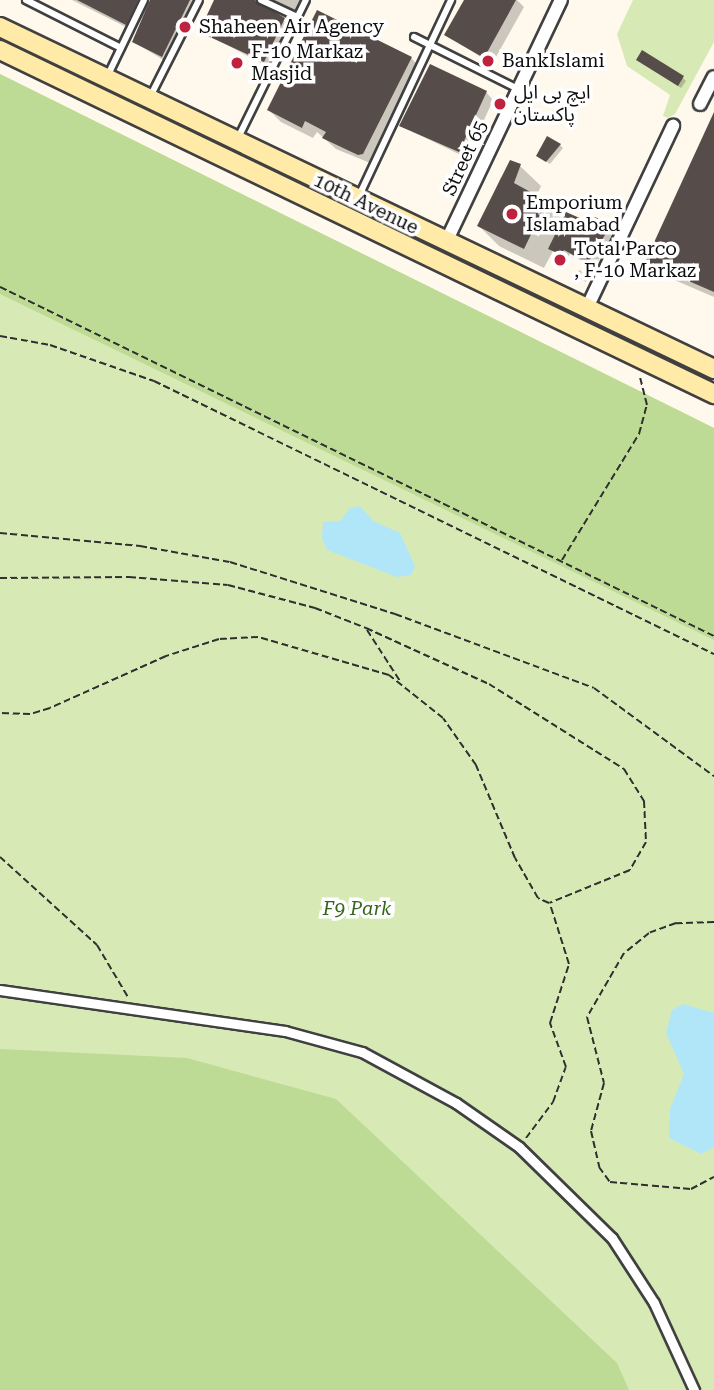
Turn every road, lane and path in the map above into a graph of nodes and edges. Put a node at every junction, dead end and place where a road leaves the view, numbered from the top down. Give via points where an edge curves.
1 (26, 0) edge
2 (144, 0) edge
3 (199, 0) edge
4 (261, 0) edge
5 (306, 0) edge
6 (451, 0) edge
7 (561, 0) edge
8 (297, 18) junction
9 (0, 27) edge
10 (414, 37) dead end
11 (430, 45) junction
12 (121, 48) junction
13 (0, 50) edge
14 (106, 77) junction
15 (714, 77) edge
16 (518, 89) junction
17 (149, 99) junction
18 (700, 104) dead end
19 (673, 126) dead end
20 (237, 141) junction
21 (307, 176) junction
22 (298, 194) junction
23 (357, 201) junction
24 (446, 243) junction
25 (0, 287) edge
26 (586, 310) junction
27 (0, 335) edge
28 (638, 358) junction
29 (714, 369) edge
30 (714, 394) edge
31 (0, 533) edge
32 (562, 560) junction
33 (0, 578) edge
34 (366, 628) junction
35 (714, 636) edge
36 (714, 654) edge
37 (400, 682) junction
38 (0, 713) edge
39 (714, 776) edge
40 (0, 858) edge
41 (550, 903) junction
42 (714, 922) edge
43 (0, 990) edge
44 (135, 1008) junction
45 (519, 1147) junction
46 (714, 1177) edge
47 (694, 1390) edge

1 - 12 lane
2 - 12 lane
3 - 17 lane
4 - 8 lane
5 - 8 lane
6 - 11 lane
7 - 16 street, Street 65
8 - 20 lane
9 - 14 main road, 10th Avenue
10 - 11 lane
11 - 16 lane
11 - 23 lane
12 - 14 lane
13 - 22 main road, 10th Avenue
14 - 17 main road, 10th Avenue
15 - 18 street
16 - 24 street, Street 65
17 - 20 main road, 10th Avenue
19 - 26 street
20 - 21 main road, 10th Avenue
21 - 22 main road
21 - 23 main road, 10th Avenue
22 - 28 main road, 10th Avenue
23 - 24 main road, 10th Avenue
24 - 26 main road, 10th Avenue
25 - 32 path
26 - 29 main road, 10th Avenue
27 - 36 path via 50,345 154,380
28 - 30 main road, 10th Avenue
28 - 32 path via 648,405 639,434
31 - 39 path via 140,546 230,562 395,614 594,688
32 - 35 path
33 - 34 path via 129,577 228,585 315,608
34 - 37 path
34 - 41 path via 489,684 604,755 636,784 647,819 642,856 630,870
37 - 38 path via 360,664 242,635 166,656 50,708
37 - 41 path via 443,718 467,749 515,858 538,898
40 - 44 path via 97,945
41 - 45 path via 569,964 550,1023 566,1067 553,1102
42 - 46 path via 676,923 649,933 624,953 587,1017 604,1083 591,1131 599,1167 610,1182 691,1189
43 - 44 street
44 - 45 street via 285,1031 362,1052 456,1103
45 - 47 street via 612,1238 654,1303

